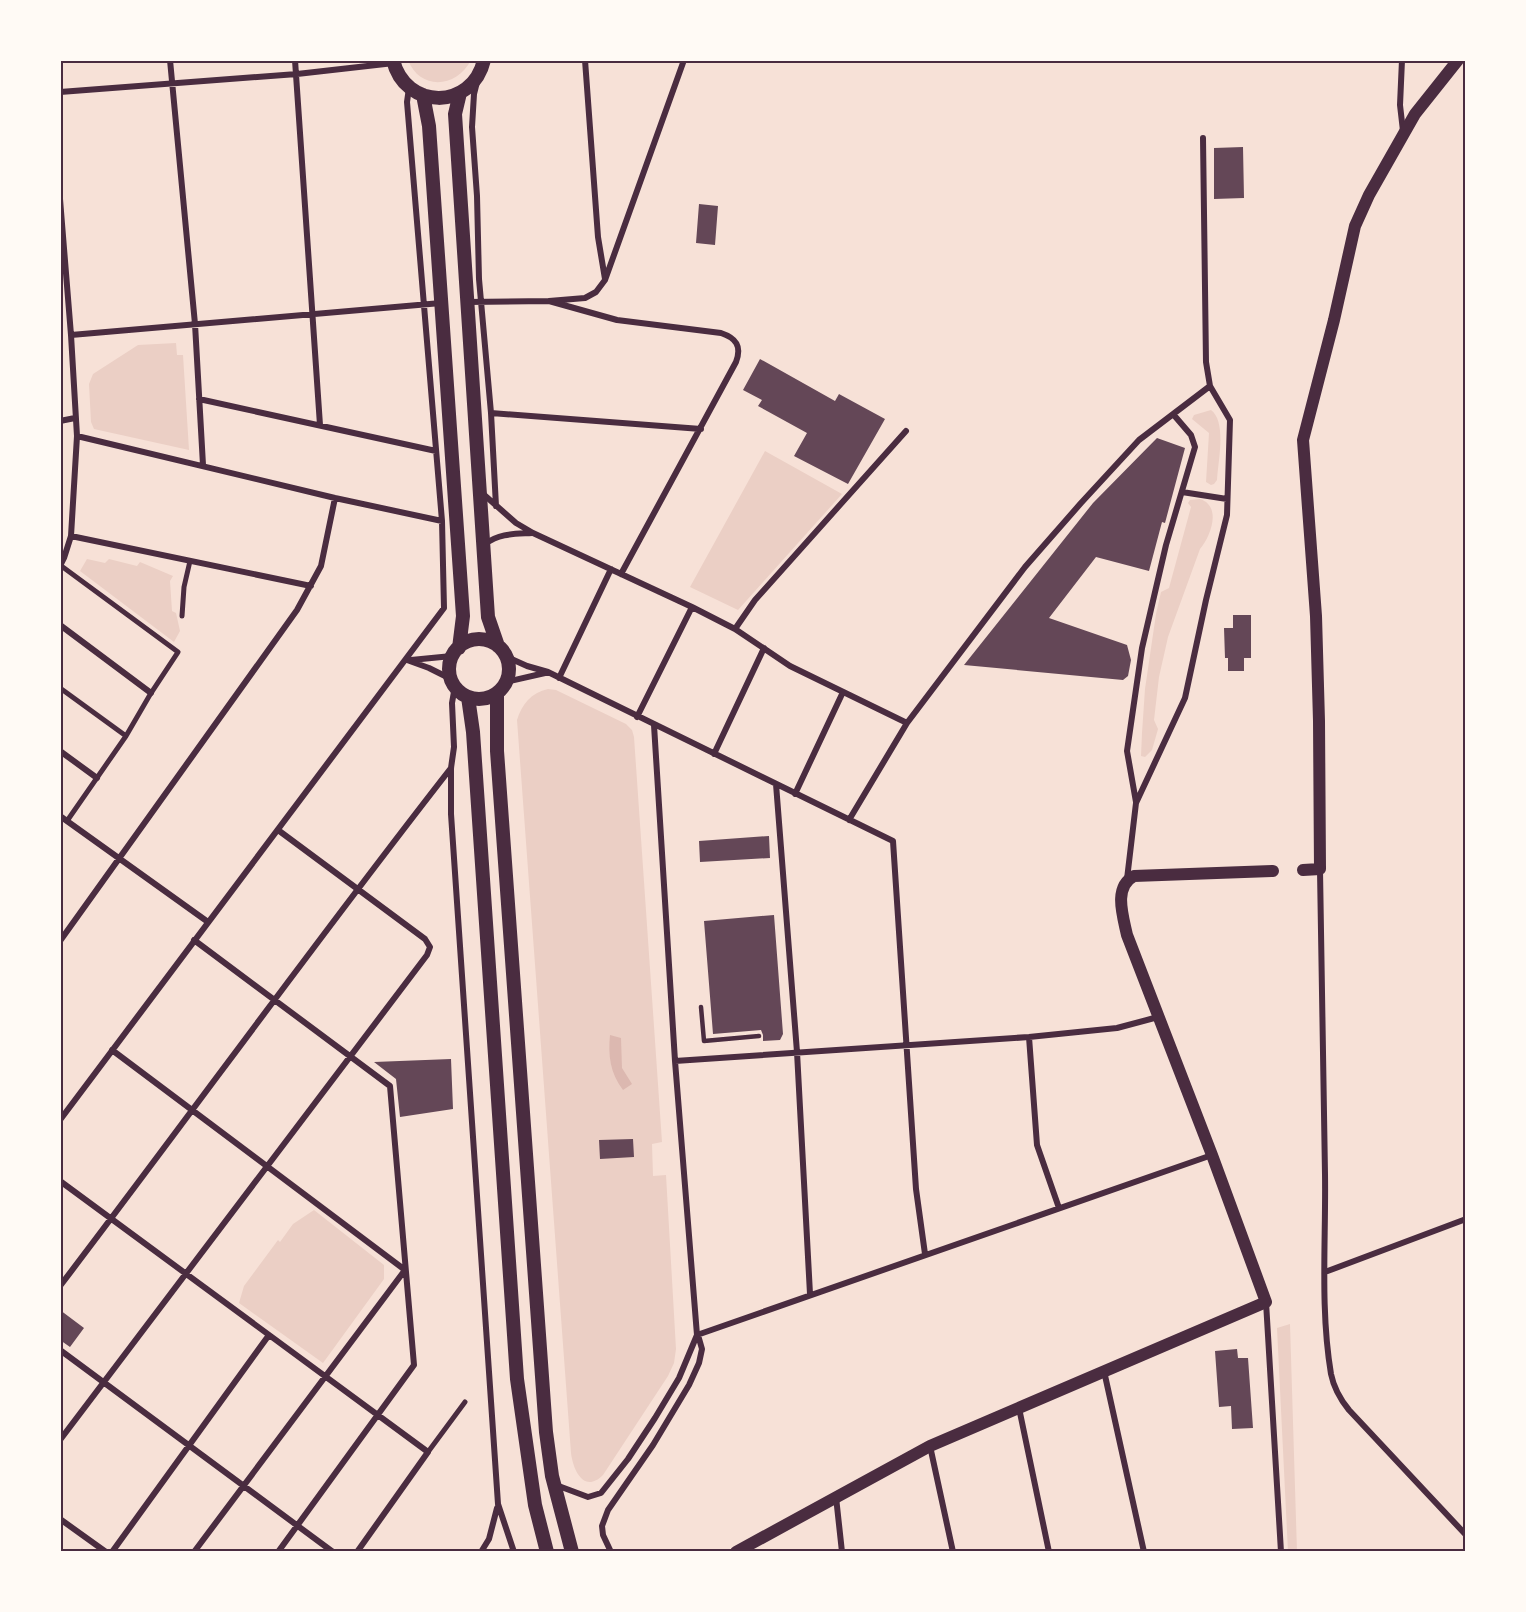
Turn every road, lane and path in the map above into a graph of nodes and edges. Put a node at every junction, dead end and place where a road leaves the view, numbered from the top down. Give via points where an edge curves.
1 (170, 60) edge
2 (295, 60) edge
3 (585, 60) edge
4 (684, 60) edge
5 (1402, 60) edge
6 (1458, 60) edge
7 (393, 61) edge
8 (482, 67) edge
9 (297, 74) junction
10 (172, 85) junction
11 (409, 87) junction
12 (60, 92) edge
13 (460, 93) junction
14 (423, 95) junction
15 (1403, 135) junction
16 (1203, 138) dead end
17 (60, 199) edge
18 (62, 271) edge
19 (605, 280) junction
20 (549, 301) junction
21 (467, 302) junction
22 (482, 302) junction
23 (441, 303) junction
24 (425, 304) junction
25 (313, 312) junction
26 (195, 324) junction
27 (71, 335) junction
28 (1210, 386) junction
29 (199, 399) junction
30 (491, 413) junction
31 (1173, 414) junction
32 (75, 418) junction
33 (60, 421) edge
34 (320, 425) junction
35 (701, 429) junction
36 (906, 430) dead end
37 (77, 436) junction
38 (436, 451) junction
39 (203, 465) junction
40 (479, 491) junction
41 (1182, 492) junction
42 (335, 498) junction
43 (1227, 499) junction
44 (496, 506) junction
45 (442, 521) junction
46 (533, 534) junction
47 (70, 536) junction
48 (483, 545) junction
49 (190, 561) junction
50 (60, 566) edge
51 (611, 569) junction
52 (621, 574) junction
53 (311, 586) junction
54 (692, 607) junction
55 (182, 616) dead end
56 (60, 626) edge
57 (735, 629) junction
58 (498, 646) junction
59 (764, 648) junction
60 (455, 652) junction
61 (507, 657) junction
62 (407, 660) junction
63 (548, 672) junction
64 (559, 678) junction
65 (506, 682) junction
66 (453, 683) junction
67 (60, 688) edge
68 (843, 692) junction
69 (151, 693) junction
70 (497, 693) junction
71 (468, 697) junction
72 (637, 717) junction
73 (908, 723) junction
74 (654, 725) junction
75 (126, 736) junction
76 (60, 751) edge
77 (714, 754) junction
78 (451, 768) junction
79 (97, 778) junction
80 (776, 784) junction
81 (795, 794) junction
82 (1136, 803) junction
83 (60, 816) edge
84 (849, 820) junction
85 (67, 821) junction
86 (278, 830) junction
87 (119, 858) junction
88 (1320, 869) junction
89 (1303, 870) dead end
90 (1273, 871) dead end
91 (1126, 880) junction
92 (358, 888) junction
93 (208, 922) junction
94 (194, 940) junction
95 (60, 941) edge
96 (276, 1000) junction
97 (701, 1007) dead end
98 (1158, 1017) junction
99 (759, 1036) dead end
100 (1029, 1037) junction
101 (907, 1045) junction
102 (112, 1050) junction
103 (797, 1052) junction
104 (350, 1056) junction
105 (675, 1061) junction
106 (193, 1110) junction
107 (60, 1120) edge
108 (1212, 1155) junction
109 (267, 1166) junction
110 (60, 1180) edge
111 (1059, 1208) junction
112 (111, 1219) junction
113 (1466, 1219) edge
114 (925, 1254) junction
115 (405, 1270) junction
116 (1325, 1272) junction
117 (185, 1274) junction
118 (60, 1286) edge
119 (810, 1294) junction
120 (1266, 1302) junction
121 (269, 1335) junction
122 (698, 1335) junction
123 (60, 1350) edge
124 (1104, 1370) junction
125 (326, 1377) junction
126 (104, 1383) junction
127 (465, 1402) dead end
128 (1018, 1408) junction
129 (377, 1415) junction
130 (60, 1440) edge
131 (190, 1445) junction
132 (930, 1446) junction
133 (428, 1452) junction
134 (554, 1485) junction
135 (245, 1486) junction
136 (836, 1497) junction
137 (498, 1504) junction
138 (60, 1519) edge
139 (297, 1526) junction
140 (1466, 1535) edge
141 (106, 1552) edge
142 (112, 1552) edge
143 (194, 1552) edge
144 (278, 1552) edge
145 (333, 1552) edge
146 (357, 1552) edge
147 (481, 1552) edge
148 (513, 1552) edge
149 (547, 1552) edge
150 (573, 1552) edge
151 (611, 1552) edge
152 (736, 1552) edge
153 (842, 1552) edge
154 (953, 1552) edge
155 (1049, 1552) edge
156 (1143, 1552) edge
157 (1281, 1552) edge

1 - 10 street
2 - 9 street
3 - 19 street via 598,237
4 - 19 street
5 - 15 street
6 - 15 main road
7 - 9 street
7 - 11 main road
8 - 13 main road
8 - 22 street via 474,94 472,127
9 - 10 street
9 - 25 street
10 - 12 street
10 - 26 street
11 - 14 main road
11 - 24 street via 407,102
13 - 14 main road via 442,98
13 - 21 main road via 455,114
14 - 23 main road via 429,126
15 - 88 main road via 1355,226 1303,440 1316,616
16 - 28 street via 1206,362
17 - 18 street
18 - 27 street
19 - 20 street via 585,298
20 - 22 street
20 - 35 street via 617,320 730,336 738,344 739,355
21 - 22 street
21 - 40 main road
22 - 30 street
23 - 24 street
23 - 60 main road via 463,616
24 - 25 street
24 - 38 street
25 - 26 street
25 - 34 street
26 - 27 street
26 - 29 street
27 - 32 street
28 - 31 street
28 - 43 street via 1230,420
29 - 34 street
29 - 39 street
30 - 35 street
30 - 44 street
31 - 41 street via 1191,435 1195,447
31 - 73 street via 1138,440 1032,559
32 - 33 street
32 - 37 street
34 - 38 street
35 - 52 street
36 - 57 street via 762,592
37 - 39 street
37 - 47 street
38 - 45 street
39 - 42 street
40 - 44 street
40 - 48 main road
41 - 43 street
41 - 82 street via 1142,648 1127,751
42 - 45 street
42 - 53 street via 321,566
43 - 82 street via 1227,515 1185,698
44 - 46 street
45 - 62 street via 444,608
46 - 48 street via 507,534
46 - 51 street
47 - 49 street
47 - 50 street
48 - 58 main road via 488,617
49 - 53 street
49 - 55 street
50 - 69 street via 178,652
51 - 52 street
51 - 64 street
52 - 54 street
53 - 87 street
54 - 57 street
54 - 72 street
56 - 69 street
57 - 59 street
58 - 60 main road via 482,639 465,643
58 - 61 main road
59 - 68 street via 790,666
59 - 77 street
60 - 62 street
60 - 66 main road via 450,672
61 - 63 street
61 - 65 main road
62 - 66 street
62 - 86 street
63 - 64 street
63 - 65 street
64 - 72 street
65 - 70 main road
66 - 71 main road
66 - 78 street
67 - 75 street
68 - 73 street
68 - 81 street
69 - 75 street
70 - 71 main road via 483,699
70 - 134 main road via 496,738 516,1031 546,1432
71 - 149 main road via 517,1379 535,1505
72 - 74 street
73 - 84 street
74 - 77 street
74 - 105 street
75 - 79 street
76 - 79 street
77 - 80 street
78 - 92 street
78 - 137 street via 458,930
79 - 85 street
80 - 81 street
80 - 103 street
81 - 84 street
82 - 91 street
83 - 85 street
84 - 101 street via 893,841
85 - 87 street
86 - 92 street
86 - 93 street
87 - 93 street
87 - 95 street
88 - 89 main road
88 - 116 street
90 - 91 main road via 1149,875
91 - 98 main road via 1121,904 1127,935
92 - 96 street
92 - 104 street via 425,939 430,947
93 - 94 street
94 - 96 street
94 - 102 street
96 - 104 street
96 - 106 street
97 - 99 lane via 704,1041
98 - 100 street via 1117,1028
98 - 108 main road
100 - 101 street
100 - 111 street via 1037,1145
101 - 103 street
101 - 114 street via 916,1189
102 - 106 street
102 - 107 street
103 - 105 street
103 - 119 street
104 - 109 street
104 - 115 street via 390,1086
105 - 122 street
106 - 109 street
106 - 112 street
108 - 111 street
108 - 120 main road
109 - 115 street
109 - 117 street
110 - 112 street
111 - 114 street
112 - 117 street
112 - 118 street
113 - 116 street
114 - 119 street
115 - 125 street
115 - 129 street via 414,1365
116 - 140 street via 1325,1325 1337,1395
117 - 121 street
117 - 126 street
119 - 122 street
120 - 124 main road
120 - 157 street
121 - 125 street
121 - 131 street
122 - 134 street via 655,1418 601,1493 588,1497
122 - 151 street via 702,1349 689,1385 608,1510 602,1526
123 - 126 street
124 - 128 main road
124 - 156 street
125 - 129 street
125 - 135 street
126 - 130 street
126 - 131 street
127 - 133 street
128 - 132 main road
128 - 155 street
129 - 133 street
129 - 139 street
131 - 135 street
131 - 142 street
132 - 136 main road
132 - 154 street
133 - 146 street
134 - 150 main road
135 - 139 street
135 - 143 street
136 - 152 main road
136 - 153 street
137 - 147 street via 495,1523
137 - 148 street
138 - 141 street
139 - 144 street
139 - 145 street

